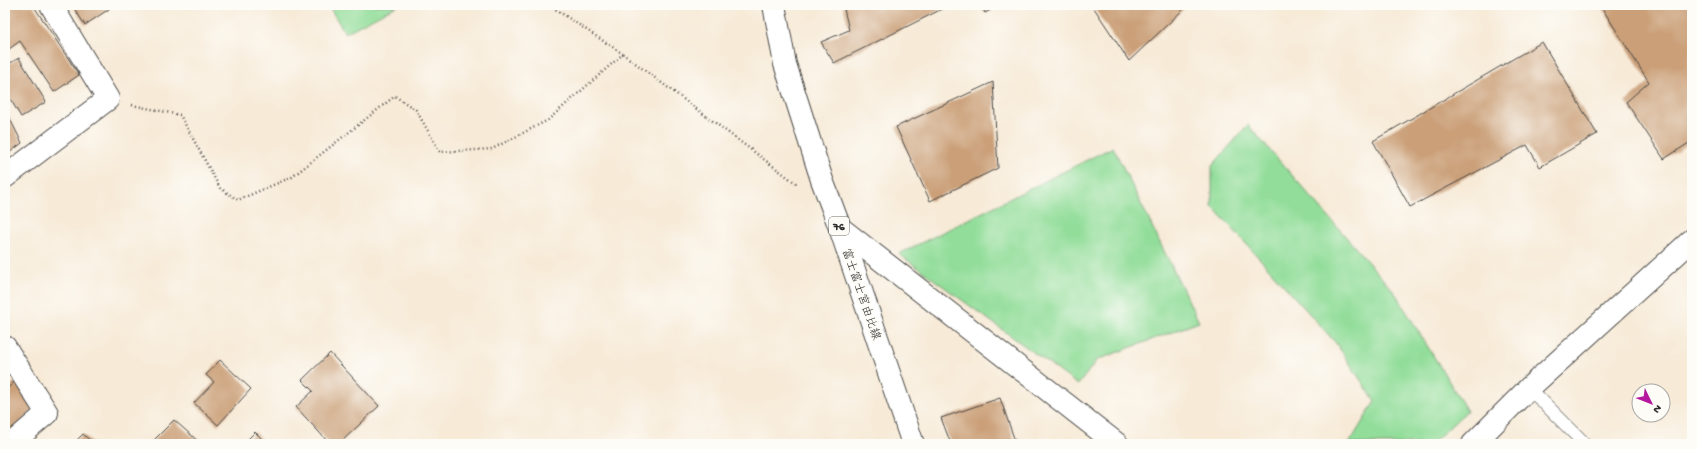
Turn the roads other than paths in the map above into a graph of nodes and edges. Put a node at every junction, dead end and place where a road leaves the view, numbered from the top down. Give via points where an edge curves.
1 (51, 5) edge
2 (774, 5) edge
3 (5, 177) edge
4 (840, 228) junction
5 (1692, 240) edge
6 (5, 348) edge
7 (1528, 388) junction
8 (11, 444) edge
9 (913, 444) edge
10 (1117, 444) edge
11 (1473, 444) edge
12 (1585, 444) edge

1 - 3 street via 108,99
2 - 4 street, 富士富士宮由比線 / 76 via 785,64
4 - 9 street, 富士富士宮由比線 / 76
4 - 10 street
5 - 7 street
6 - 8 street via 47,412
7 - 11 street
7 - 12 lane

